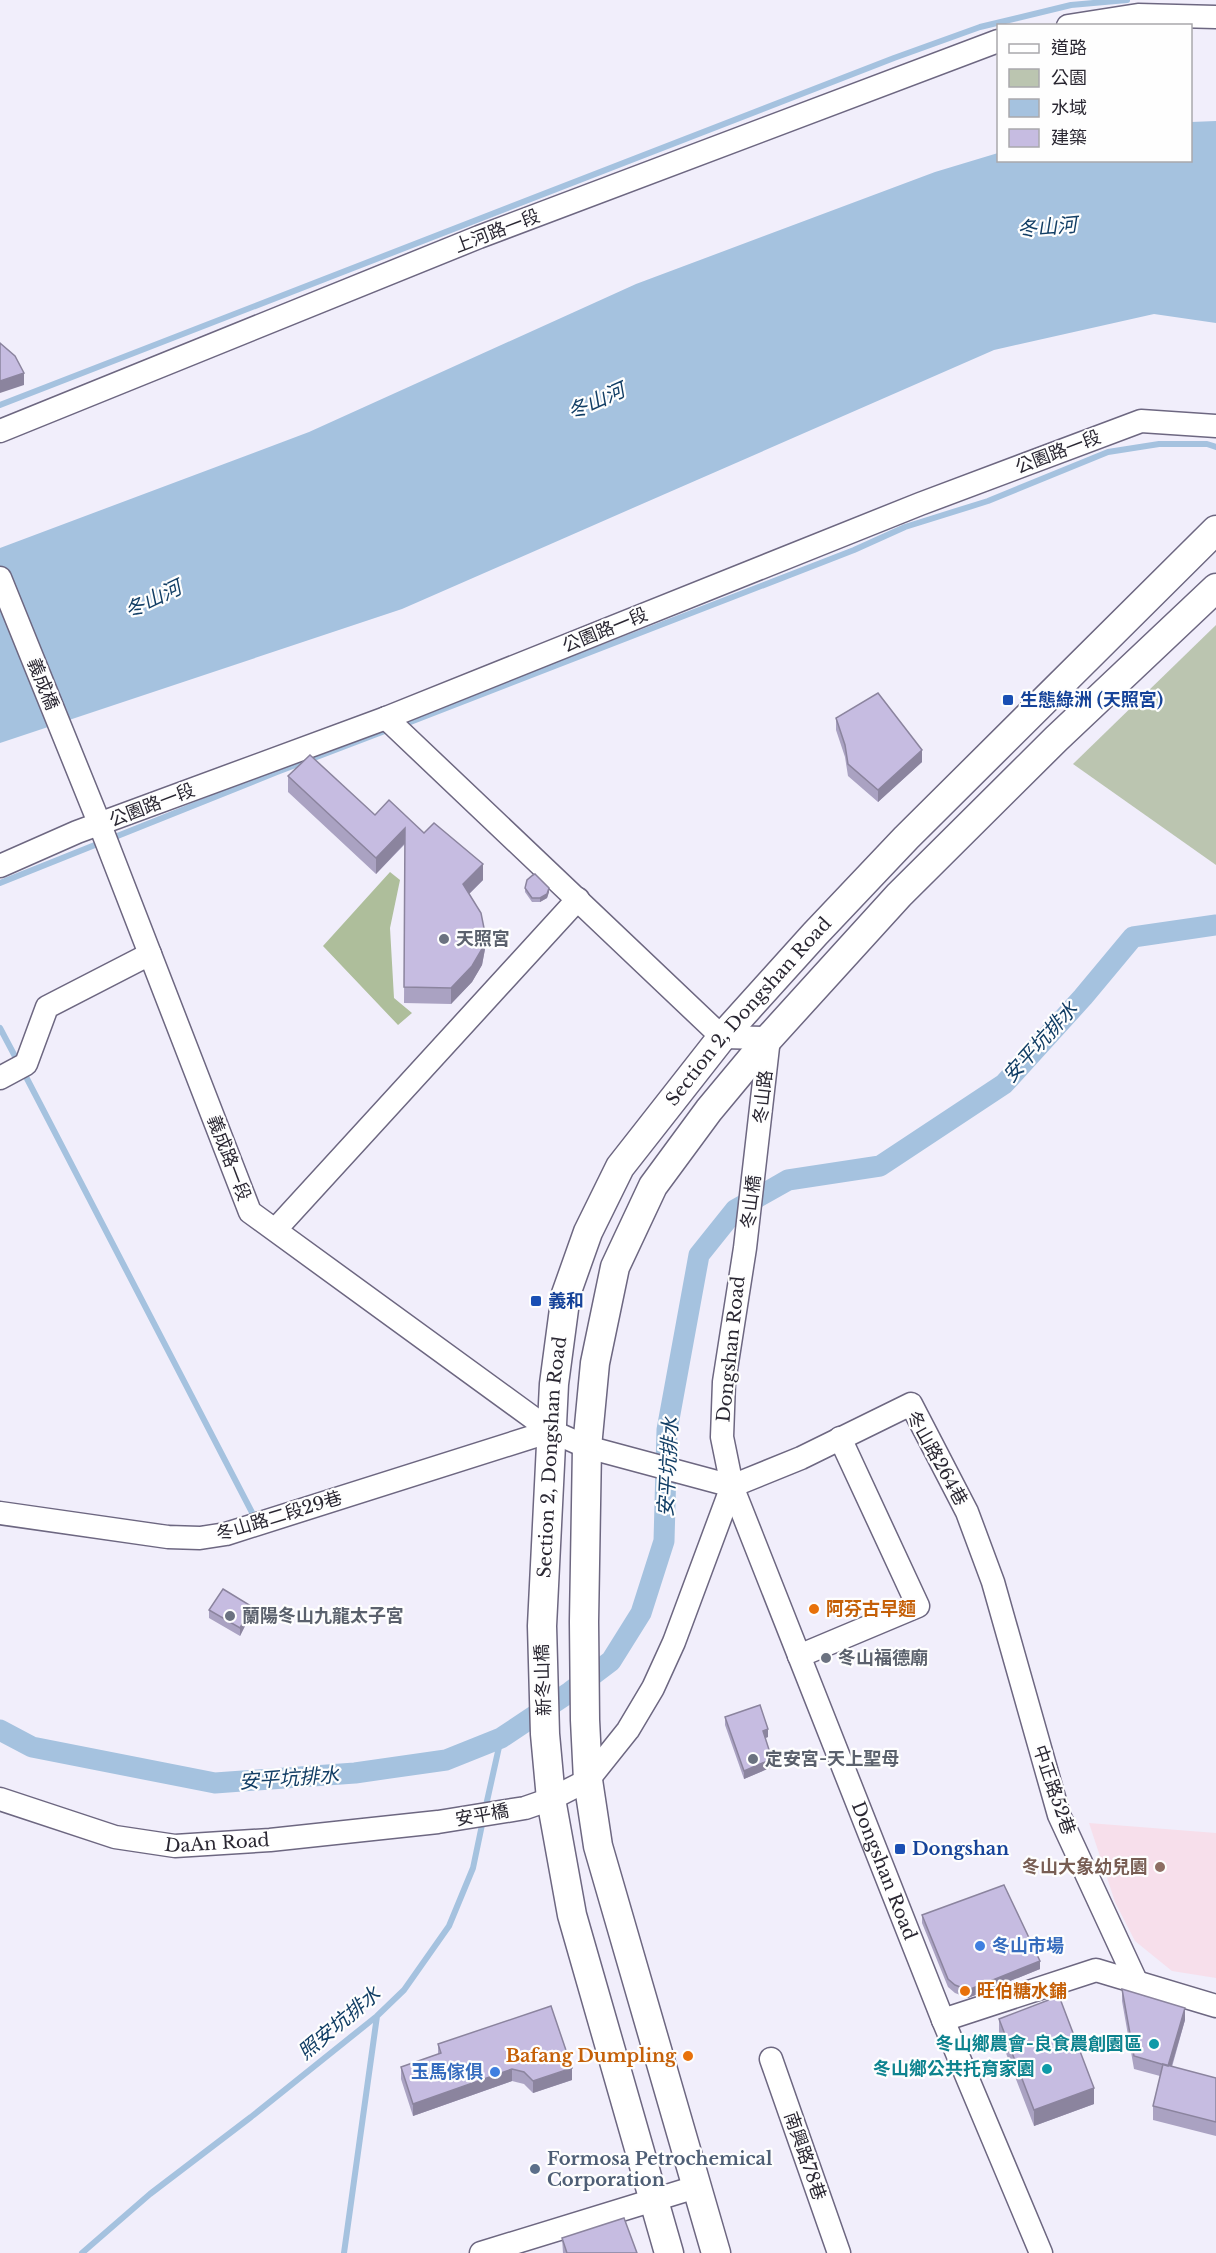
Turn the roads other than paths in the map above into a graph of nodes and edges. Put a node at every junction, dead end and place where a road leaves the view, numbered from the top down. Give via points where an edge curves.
1 (1216, 17) edge
2 (1081, 24) edge
3 (997, 42) edge
4 (1216, 426) edge
5 (0, 431) edge
6 (1216, 530) edge
7 (0, 578) edge
8 (1216, 588) edge
9 (386, 718) junction
10 (86, 790) joint
11 (100, 825) junction
12 (0, 866) edge
13 (578, 899) junction
14 (150, 954) junction
15 (722, 1037) junction
16 (769, 1038) junction
17 (0, 1078) edge
18 (756, 1155) joint
19 (276, 1229) junction
20 (745, 1248) joint
21 (551, 1431) junction
22 (840, 1438) junction
23 (587, 1448) junction
24 (732, 1486) junction
25 (0, 1513) edge
26 (542, 1626) joint
27 (799, 1656) junction
28 (1014, 1660) joint
29 (588, 1780) junction
30 (0, 1799) edge
31 (538, 1803) junction
32 (438, 1822) joint
33 (1136, 1981) junction
34 (1216, 2006) edge
35 (943, 2020) junction
36 (771, 2059) dead end
37 (696, 2187) junction
38 (652, 2199) junction
39 (481, 2253) edge
40 (669, 2253) edge
41 (716, 2253) edge
42 (839, 2253) edge
43 (1041, 2253) edge

1 - 2 street via 1138,15
3 - 5 street, 上河路一段 via 479,237
4 - 9 street, 公園路一段 via 1142,421 920,504
6 - 15 main road, Section 2, Dongshan Road via 922,822
7 - 10 street, 義成橋
8 - 16 main road, Section 2, Dongshan Road via 969,824
9 - 11 street, 公園路一段
9 - 13 street
10 - 11 street, 義成路一段
11 - 12 street, 公園路一段
11 - 14 street, 義成路一段
13 - 15 street
13 - 19 street
14 - 17 street via 47,1007 27,1064
14 - 19 street, 義成路一段 via 250,1212
15 - 16 street
15 - 21 main road, Section 2, Dongshan Road via 620,1167 588,1232 566,1294
16 - 18 street, 冬山路
16 - 23 main road, Section 2, Dongshan Road via 653,1186 615,1267 595,1363
18 - 20 street, 冬山橋
19 - 21 street, 義成路一段
20 - 24 street, Dongshan Road via 724,1382 722,1437
21 - 23 street
21 - 25 street, 冬山路二段29巷 via 209,1537 168,1537
21 - 26 main road, Section 2, Dongshan Road
22 - 24 street, 冬山路264巷
22 - 27 street via 918,1606
22 - 28 street, 冬山路264巷 via 911,1404 967,1512 993,1582
23 - 24 street
23 - 29 main road, Section 2, Dongshan Road via 584,1622
24 - 27 street, Dongshan Road
24 - 29 street via 653,1688 628,1730
26 - 31 main road, 新冬山橋 via 545,1734
27 - 35 street, Dongshan Road
28 - 33 street, 中正路52巷 via 1059,1815
29 - 31 street, 安平橋
29 - 37 main road via 598,1846
30 - 32 street, DaAn Road via 115,1837 175,1846
31 - 32 street, 安平橋
31 - 38 main road, 新冬山橋
33 - 34 street
33 - 35 street via 1096,1970
35 - 43 street, Dongshan Road
36 - 42 street, 南興路78巷
37 - 38 street
37 - 41 main road
38 - 39 street
38 - 40 main road, 新冬山橋

